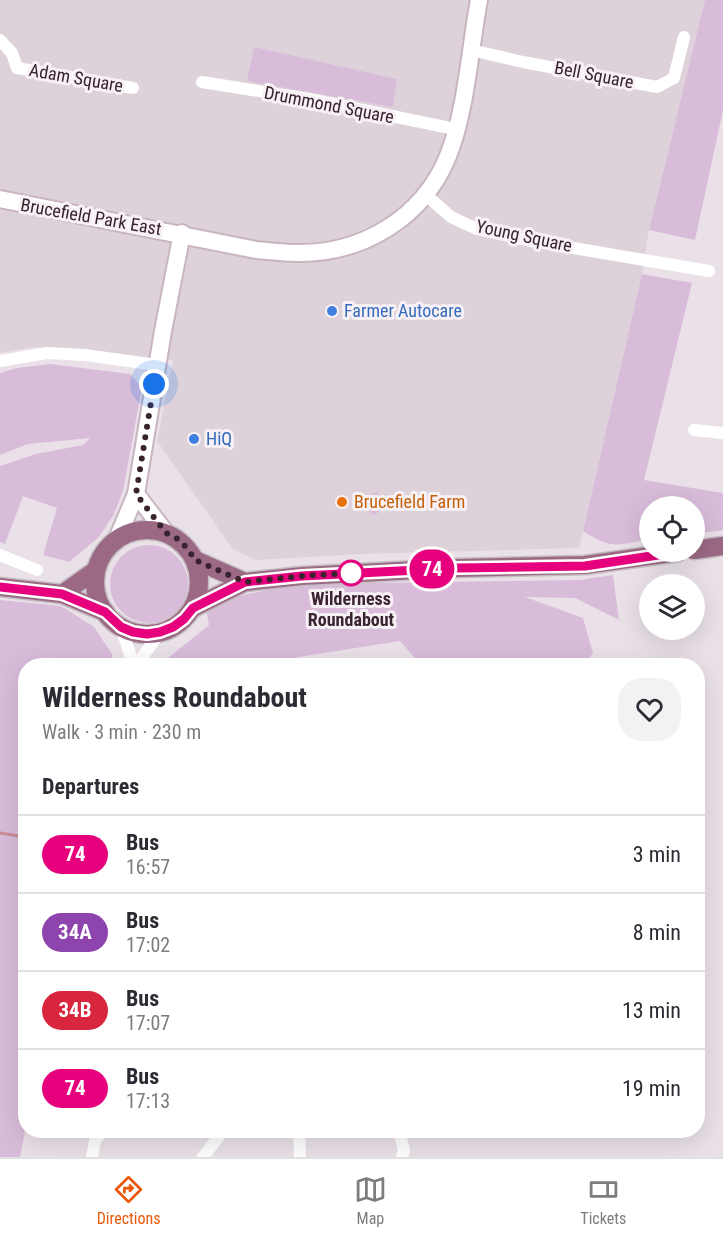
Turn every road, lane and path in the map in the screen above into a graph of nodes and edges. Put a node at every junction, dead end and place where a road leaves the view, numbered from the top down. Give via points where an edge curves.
1 (479, 0) edge
2 (684, 37) dead end
3 (0, 40) edge
4 (471, 50) junction
5 (202, 82) dead end
6 (133, 88) dead end
7 (455, 129) junction
8 (426, 195) junction
9 (0, 199) edge
10 (182, 233) junction
11 (709, 271) dead end
12 (0, 361) edge
13 (157, 365) junction
14 (694, 430) dead end
15 (723, 434) edge
16 (136, 494) junction
17 (166, 533) junction
18 (117, 539) junction
19 (723, 546) edge
20 (705, 548) edge
21 (0, 555) edge
22 (639, 558) edge
23 (195, 560) junction
24 (37, 570) dead end
25 (96, 570) junction
26 (245, 582) junction
27 (0, 587) edge
28 (62, 594) junction
29 (193, 608) junction
30 (105, 612) junction
31 (121, 627) junction
32 (160, 632) junction
33 (132, 658) edge
34 (141, 658) edge
35 (97, 1138) edge
36 (218, 1138) edge
37 (299, 1138) edge
38 (401, 1138) edge
39 (92, 1157) edge
40 (203, 1157) edge
41 (300, 1157) edge
42 (402, 1157) edge

1 - 4 street, Brucefield Park East
2 - 4 street, Bell Square via 674,78 657,87
3 - 6 street, Adam Square via 12,53 17,68
4 - 7 street, Brucefield Park East
5 - 7 street, Drummond Square
7 - 8 street, Brucefield Park East via 448,155
8 - 10 street, Brucefield Park East via 384,231 341,248 297,253 256,250
8 - 11 street, Young Square via 451,217 477,229
9 - 10 street, Brucefield Park East
10 - 13 street
12 - 13 street via 47,353
13 - 16 street
14 - 15 street
16 - 17 street
16 - 18 street
17 - 18 main road via 149,529
17 - 23 main road via 178,539
18 - 25 main road
19 - 20 main road
21 - 24 street
22 - 26 main road via 585,566 456,568
23 - 26 main road
23 - 29 main road via 200,576
25 - 28 main road
25 - 30 main road via 98,599
26 - 29 main road
27 - 28 main road
28 - 30 main road
29 - 32 main road via 184,619
30 - 31 main road
31 - 32 main road via 147,634
31 - 33 street
32 - 34 street
35 - 39 street
36 - 40 street
37 - 41 street
38 - 42 street

